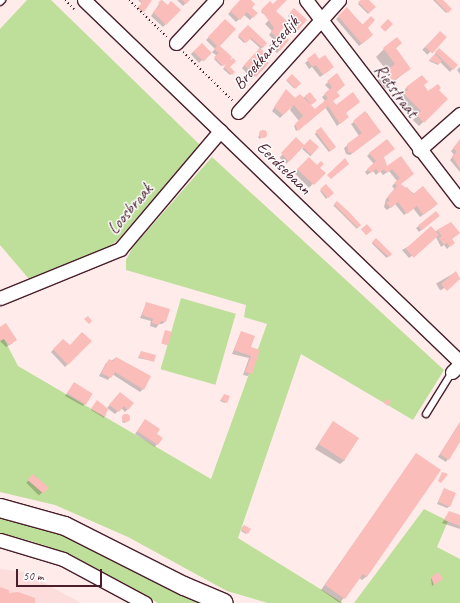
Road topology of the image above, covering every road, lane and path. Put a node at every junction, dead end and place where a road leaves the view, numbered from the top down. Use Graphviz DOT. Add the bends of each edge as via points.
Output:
graph roads {
  1 [pos="84,0"];
  2 [pos="129,0"];
  3 [pos="216,0"];
  4 [pos="306,0"];
  5 [pos="339,0"];
  6 [pos="319,20"];
  7 [pos="175,43"];
  8 [pos="238,108"];
  9 [pos="460,114"];
  10 [pos="220,131"];
  11 [pos="419,150"];
  12 [pos="460,202"];
  13 [pos="0,298"];
  14 [pos="457,366"];
  15 [pos="426,414"];
  16 [pos="0,508"];
  17 [pos="0,540"];
  18 [pos="145,603"];
  19 [pos="224,603"];
  1 -- 10 [label="street, Eerdsebaan"];
  2 -- 7 [label="path"];
  3 -- 7 [label="street"];
  4 -- 6 [label="street, Rietstraat"];
  5 -- 6 [label="street, Broekkantsedijk"];
  6 -- 8 [label="street, Broekkantsedijk"];
  6 -- 11 [label="street, Rietstraat"];
  7 -- 8 [label="path"];
  9 -- 11 [label="street"];
  10 -- 13 [label="street, Loosbraak" via="120,249"];
  10 -- 14 [label="street, Eerdsebaan"];
  11 -- 12 [label="street, Rietstraat"];
  14 -- 15 [label="lane"];
  16 -- 19 [label="main road" via="66,526"];
  17 -- 18 [label="street" via="63,559"];
}
